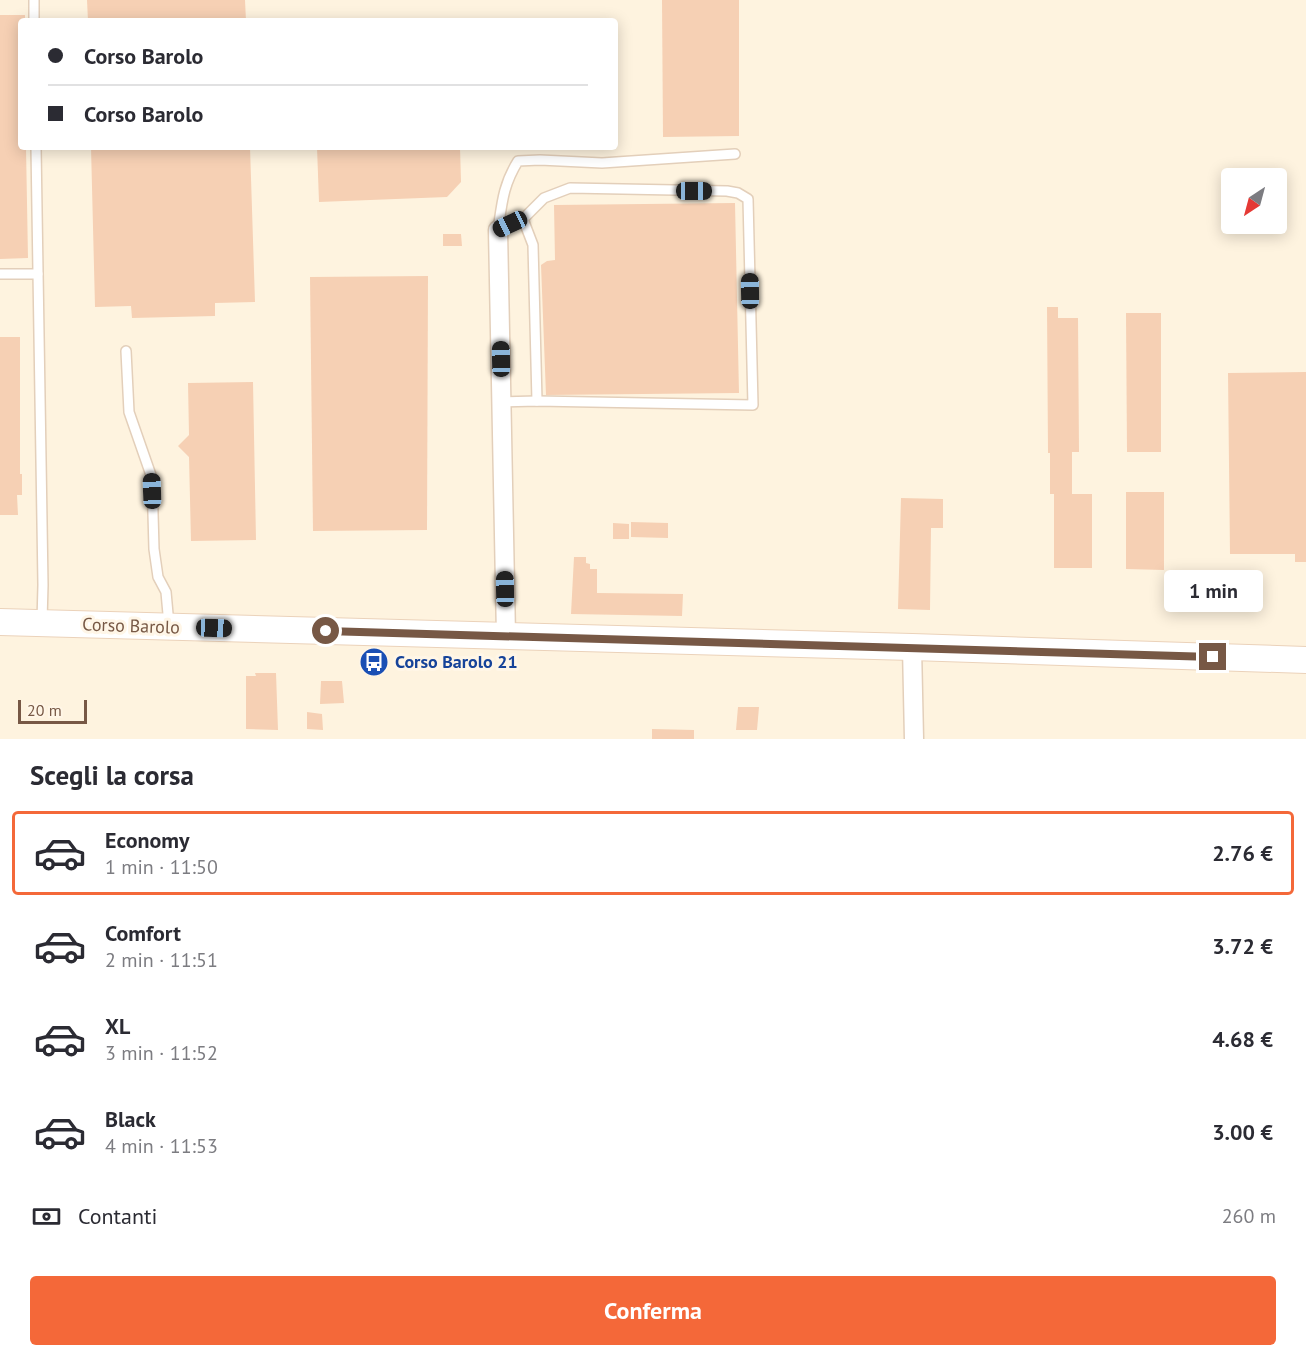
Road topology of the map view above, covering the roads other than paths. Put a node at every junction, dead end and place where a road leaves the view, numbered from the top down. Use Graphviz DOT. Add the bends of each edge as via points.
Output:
graph roads {
  1 [pos="34,0"];
  2 [pos="34,18"];
  3 [pos="36,150"];
  4 [pos="735,154"];
  5 [pos="523,219"];
  6 [pos="498,230"];
  7 [pos="0,274"];
  8 [pos="38,274"];
  9 [pos="126,351"];
  10 [pos="537,401"];
  11 [pos="501,402"];
  12 [pos="0,622"];
  13 [pos="42,623"];
  14 [pos="169,627"];
  15 [pos="506,636"];
  16 [pos="912,647"];
  17 [pos="1306,660"];
  18 [pos="914,739"];
  1 -- 2 [label="lane"];
  3 -- 8 [label="lane"];
  4 -- 6 [label="lane" via="602,163 518,162 504,192"];
  5 -- 6 [label="lane"];
  5 -- 10 [label="lane" via="533,245"];
  5 -- 10 [label="lane" via="544,198 570,188 727,191 748,199 753,405"];
  6 -- 11 [label="street"];
  7 -- 8 [label="lane"];
  8 -- 13 [label="lane"];
  9 -- 14 [label="lane" via="129,412 152,478 154,549 158,577 166,592"];
  10 -- 11 [label="lane"];
  11 -- 15 [label="street"];
  12 -- 13 [label="main road, Corso Barolo"];
  13 -- 14 [label="main road, Corso Barolo"];
  14 -- 15 [label="main road, Corso Barolo"];
  15 -- 16 [label="main road, Corso Barolo"];
  16 -- 17 [label="main road, Corso Barolo"];
  16 -- 18 [label="street"];
}
